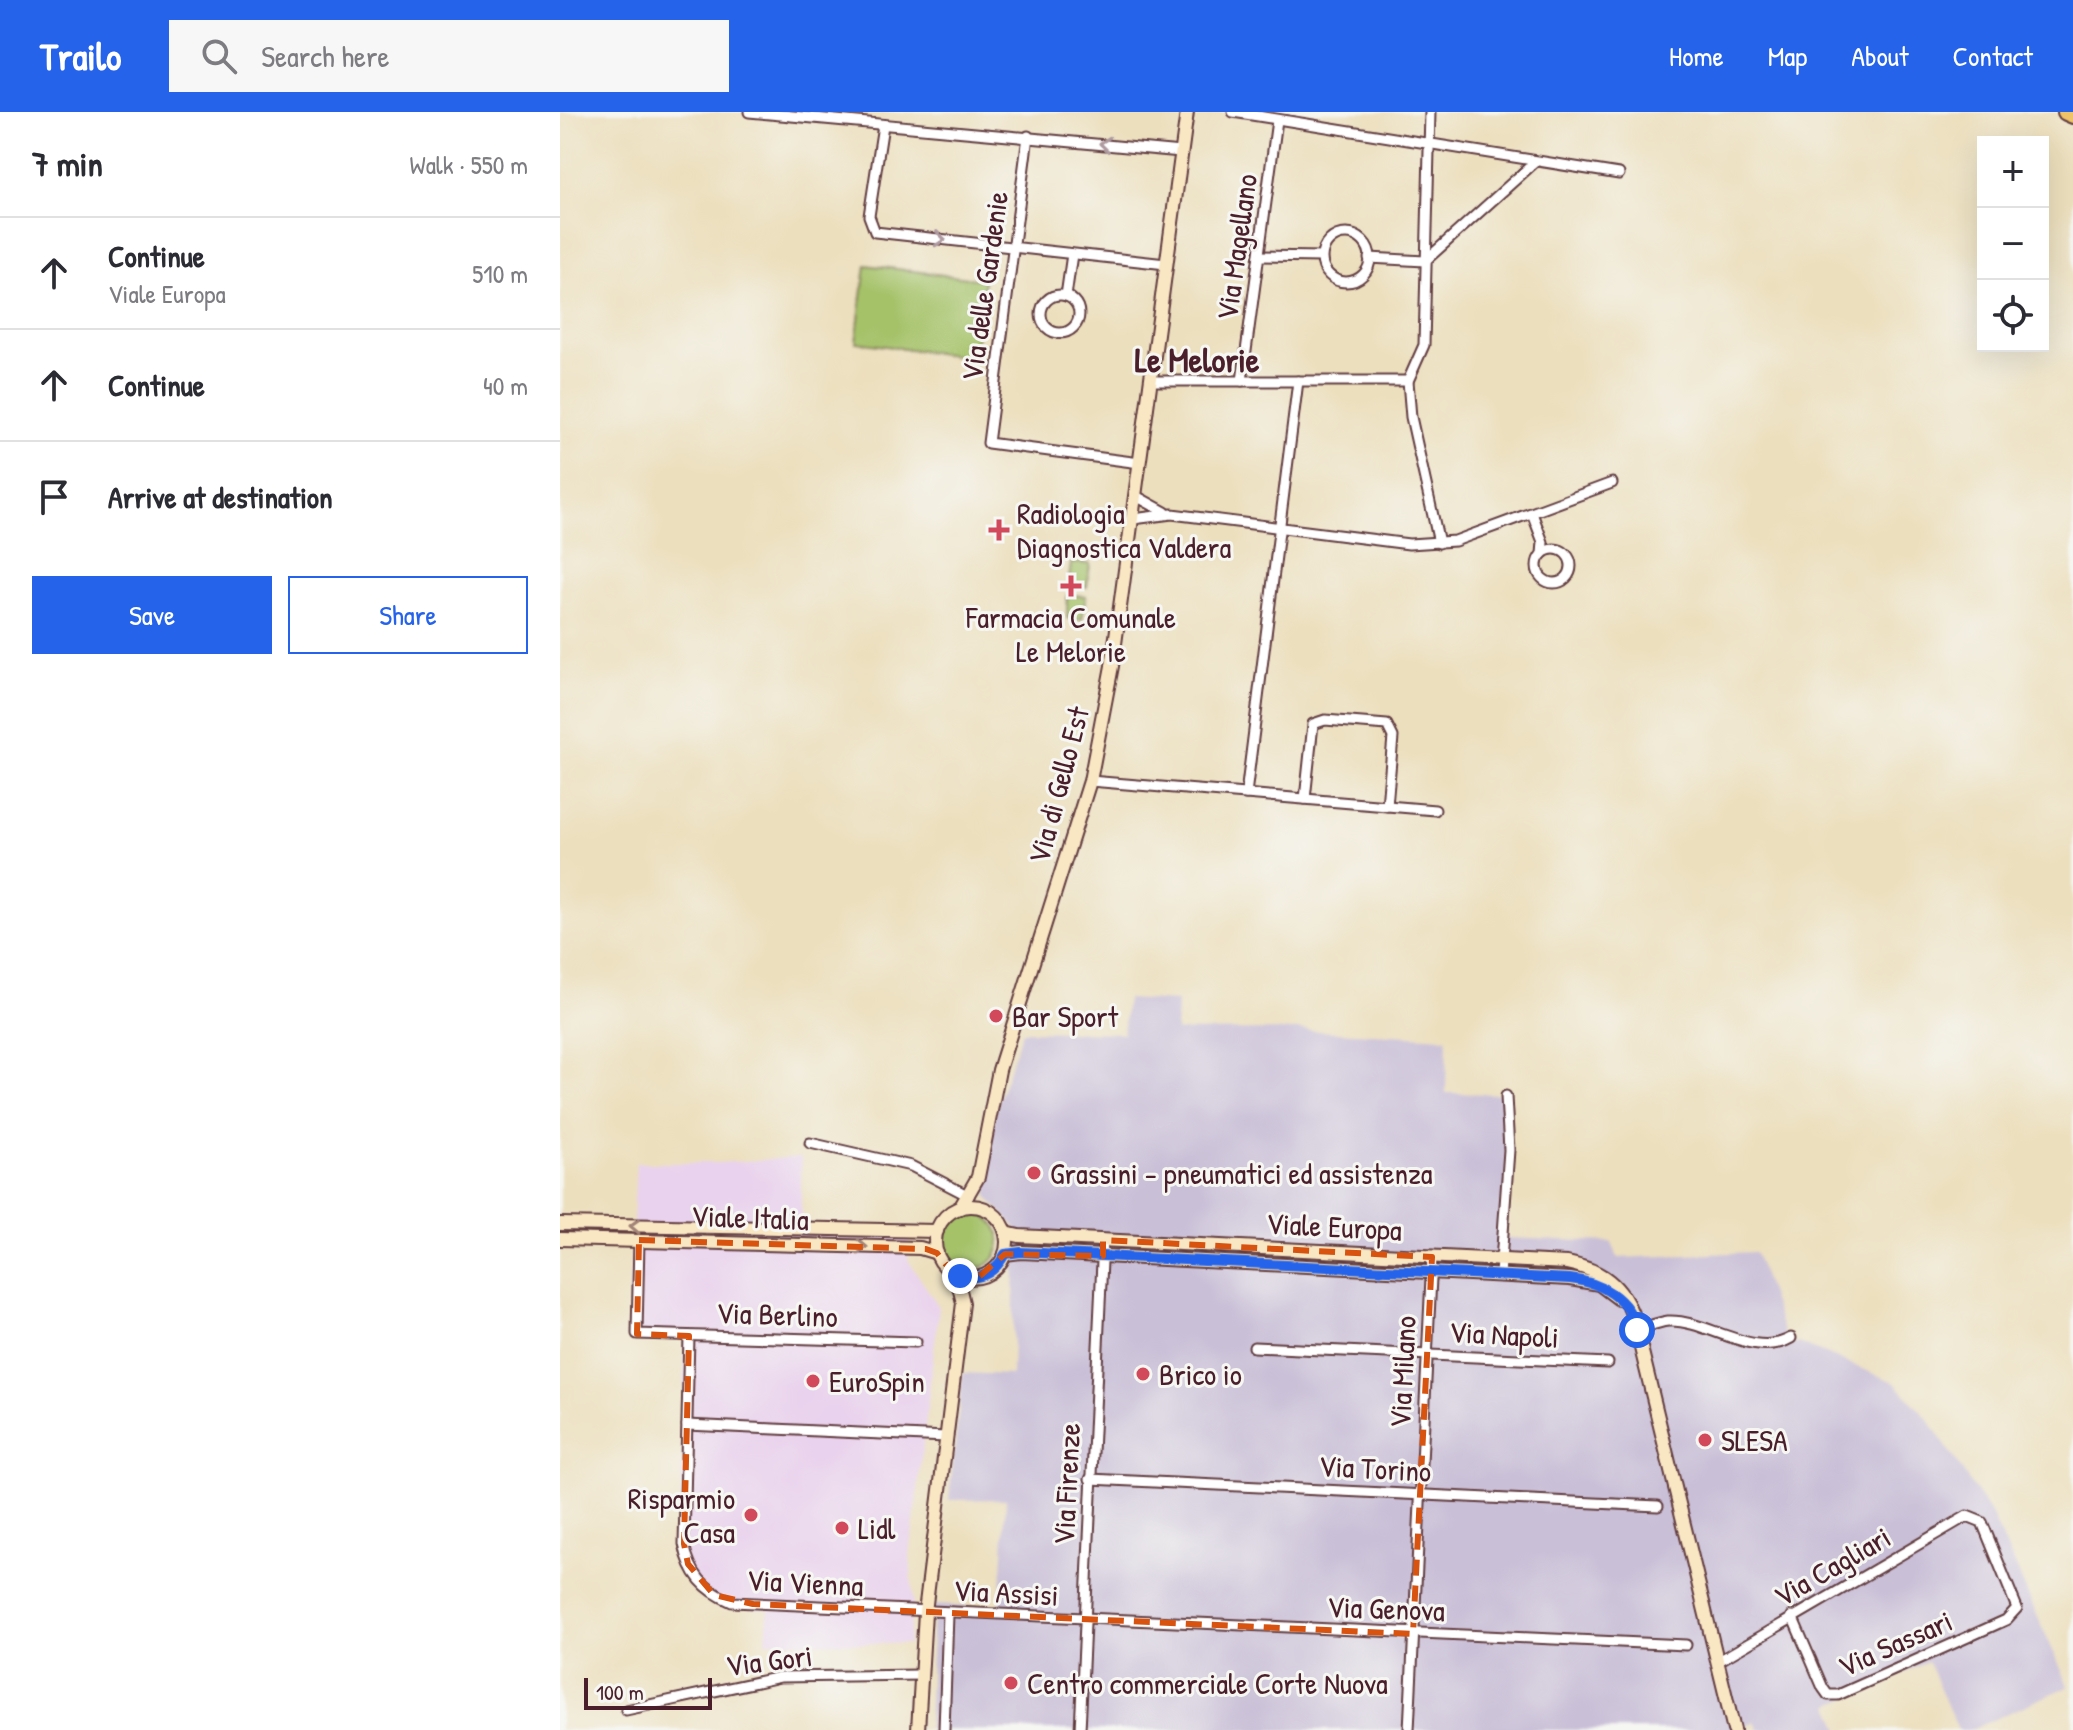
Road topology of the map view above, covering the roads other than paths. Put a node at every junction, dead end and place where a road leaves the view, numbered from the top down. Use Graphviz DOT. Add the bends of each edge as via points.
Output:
graph roads {
  1 [pos="749,112"];
  2 [pos="1187,112"];
  3 [pos="1233,112"];
  4 [pos="1430,112"];
  5 [pos="2066,112"];
  6 [pos="2073,115"];
  7 [pos="1277,120"];
  8 [pos="883,125"];
  9 [pos="1028,136"];
  10 [pos="1428,145"];
  11 [pos="1181,152"];
  12 [pos="1535,162"];
  13 [pos="1619,174"];
  14 [pos="1013,247"];
  15 [pos="1072,254"];
  16 [pos="1259,256"];
  17 [pos="1321,257"];
  18 [pos="1369,258"];
  19 [pos="1425,261"];
  20 [pos="1166,264"];
  21 [pos="1066,296"];
  22 [pos="1150,381"];
  23 [pos="1242,381"];
  24 [pos="1298,381"];
  25 [pos="1408,381"];
  26 [pos="1140,463"];
  27 [pos="1612,483"];
  28 [pos="1136,496"];
  29 [pos="1532,513"];
  30 [pos="1172,514"];
  31 [pos="1133,519"];
  32 [pos="1280,527"];
  33 [pos="1543,542"];
  34 [pos="1439,543"];
  35 [pos="1553,549"];
  36 [pos="1542,554"];
  37 [pos="1090,781"];
  38 [pos="1246,794"];
  39 [pos="1305,799"];
  40 [pos="1387,806"];
  41 [pos="1435,810"];
  42 [pos="1506,1096"];
  43 [pos="810,1143"];
  44 [pos="978,1177"];
  45 [pos="969,1196"];
  46 [pos="986,1204"];
  47 [pos="960,1208"];
  48 [pos="560,1224"];
  49 [pos="937,1231"];
  50 [pos="1006,1233"];
  51 [pos="560,1239"];
  52 [pos="639,1240"];
  53 [pos="1103,1240"];
  54 [pos="937,1253"];
  55 [pos="1005,1254"];
  56 [pos="1103,1256"];
  57 [pos="1432,1257"];
  58 [pos="1500,1260"];
  59 [pos="951,1272"];
  60 [pos="1431,1272"];
  61 [pos="1500,1275"];
  62 [pos="984,1276"];
  63 [pos="963,1303"];
  64 [pos="1636,1324"];
  65 [pos="689,1336"];
  66 [pos="1791,1338"];
  67 [pos="916,1342"];
  68 [pos="1254,1347"];
  69 [pos="1427,1354"];
  70 [pos="1608,1363"];
  71 [pos="687,1425"];
  72 [pos="946,1437"];
  73 [pos="1090,1479"];
  74 [pos="1419,1495"];
  75 [pos="1658,1506"];
  76 [pos="925,1612"];
  77 [pos="2015,1613"];
  78 [pos="948,1614"];
  79 [pos="1792,1616"];
  80 [pos="1084,1619"];
  81 [pos="1413,1634"];
  82 [pos="1686,1645"];
  83 [pos="1717,1662"];
  84 [pos="920,1675"];
  85 [pos="626,1710"];
  86 [pos="918,1730"];
  87 [pos="944,1730"];
  88 [pos="1080,1730"];
  89 [pos="1409,1730"];
  90 [pos="1734,1730"];
  1 -- 8 [label="street"];
  2 -- 11 [label="street, Via di Gello Est"];
  3 -- 7 [label="street"];
  4 -- 10 [label="street"];
  5 -- 6 [label="highway"];
  7 -- 10 [label="street"];
  7 -- 16 [label="street, Via Magellano"];
  8 -- 9 [label="street"];
  8 -- 14 [label="street, one-way" via="871,225 875,232"];
  11 -- 9 [label="street, one-way"];
  9 -- 14 [label="street, Via delle Gardenie"];
  10 -- 12 [label="street"];
  10 -- 19 [label="street"];
  11 -- 20 [label="street, Via di Gello Est"];
  12 -- 13 [label="street"];
  12 -- 19 [label="street"];
  14 -- 15 [label="street"];
  14 -- 26 [label="street, Via delle Gardenie" via="988,443"];
  15 -- 20 [label="street"];
  15 -- 21 [label="street"];
  16 -- 17 [label="street"];
  16 -- 23 [label="street, Via Magellano"];
  17 -- 18 [label="street" via="1336,236 1362,239"];
  17 -- 18 [label="street" via="1328,277 1357,279 1365,274"];
  18 -- 19 [label="street"];
  19 -- 25 [label="street" via="1424,345"];
  20 -- 22 [label="street, Via di Gello Est"];
  21 -- 21 [label="street" via="1079,318 1068,332 1056,333 1045,326 1042,308 1051,298"];
  22 -- 23 [label="street"];
  22 -- 26 [label="street, Via di Gello Est"];
  23 -- 24 [label="street"];
  24 -- 25 [label="street"];
  24 -- 32 [label="street"];
  25 -- 34 [label="street"];
  26 -- 28 [label="street, Via di Gello Est"];
  27 -- 29 [label="street"];
  28 -- 30 [label="street"];
  28 -- 31 [label="street, Via di Gello Est"];
  29 -- 33 [label="street"];
  29 -- 34 [label="street"];
  30 -- 31 [label="street"];
  30 -- 32 [label="street"];
  31 -- 37 [label="street, Via di Gello Est"];
  32 -- 34 [label="street"];
  32 -- 38 [label="street"];
  33 -- 35 [label="street"];
  33 -- 36 [label="street"];
  35 -- 36 [label="street"];
  35 -- 36 [label="street" via="1571,563 1561,582 1540,577 1537,563"];
  37 -- 38 [label="street"];
  37 -- 44 [label="street, Via di Gello Est" via="996,1081"];
  38 -- 39 [label="street"];
  39 -- 40 [label="street"];
  39 -- 40 [label="street" via="1313,724 1325,720 1387,725 1393,737"];
  40 -- 41 [label="street"];
  42 -- 58 [label="street" via="1509,1150"];
  43 -- 45 [label="street" via="911,1166"];
  44 -- 45 [label="street, Via di Gello Est"];
  44 -- 46 [label="street, Via di Gello Est"];
  45 -- 46 [label="street"];
  45 -- 47 [label="street, Via di Gello Est"];
  46 -- 47 [label="street"];
  46 -- 50 [label="street"];
  47 -- 49 [label="street" via="947,1215"];
  49 -- 48 [label="street, Viale Italia, one-way"];
  49 -- 54 [label="street"];
  50 -- 53 [label="street, Viale Europa"];
  50 -- 55 [label="street"];
  51 -- 52 [label="street, Viale Italia"];
  52 -- 54 [label="street, Viale Italia, one-way" via="920,1248"];
  52 -- 65 [label="street, Via Berlino" via="637,1334"];
  53 -- 56 [label="street, Via Firenze"];
  53 -- 57 [label="street, Viale Europa"];
  54 -- 59 [label="street"];
  55 -- 56 [label="street, Viale Europa"];
  55 -- 62 [label="street"];
  56 -- 60 [label="street, Viale Europa"];
  56 -- 73 [label="street, Via Firenze"];
  57 -- 58 [label="street, Viale Europa"];
  57 -- 60 [label="street, Via Milano"];
  58 -- 61 [label="street"];
  58 -- 64 [label="street, Viale Europa" via="1567,1263 1599,1272 1620,1289"];
  59 -- 62 [label="street"];
  59 -- 63 [label="street"];
  60 -- 61 [label="street, Viale Europa"];
  60 -- 69 [label="street, Via Milano"];
  61 -- 64 [label="street, Viale Europa" via="1594,1282 1610,1291"];
  62 -- 63 [label="street" via="972,1284"];
  63 -- 72 [label="street"];
  64 -- 66 [label="street" via="1670,1321 1758,1343"];
  64 -- 83 [label="street, Viale Europa"];
  65 -- 67 [label="street, Via Berlino"];
  65 -- 71 [label="street, Via Vienna"];
  68 -- 69 [label="street, Via Napoli"];
  69 -- 70 [label="street, Via Napoli"];
  69 -- 74 [label="street, Via Milano"];
  71 -- 72 [label="street"];
  71 -- 76 [label="street, Via Vienna" via="684,1544 693,1572 714,1595 753,1604"];
  72 -- 76 [label="street"];
  73 -- 74 [label="street, Via Torino"];
  73 -- 80 [label="street, Via Firenze"];
  74 -- 75 [label="street, Via Torino"];
  74 -- 81 [label="street, Via Milano"];
  76 -- 78 [label="street, Via Assisi"];
  76 -- 84 [label="street"];
  77 -- 79 [label="street, Via Sassari" via="1838,1695 1828,1695"];
  77 -- 79 [label="street, Via Cagliari" via="2011,1586 1982,1522 1972,1516"];
  78 -- 80 [label="street, Via Assisi"];
  78 -- 87 [label="street"];
  79 -- 83 [label="street, Via Cagliari"];
  80 -- 81 [label="street, Via Genova"];
  80 -- 88 [label="street, Via Firenze"];
  81 -- 82 [label="street, Via Genova"];
  81 -- 89 [label="street, Via Milano"];
  83 -- 90 [label="street, Viale Europa"];
  84 -- 85 [label="street, Via Gori" via="780,1677"];
  84 -- 86 [label="street"];
}
